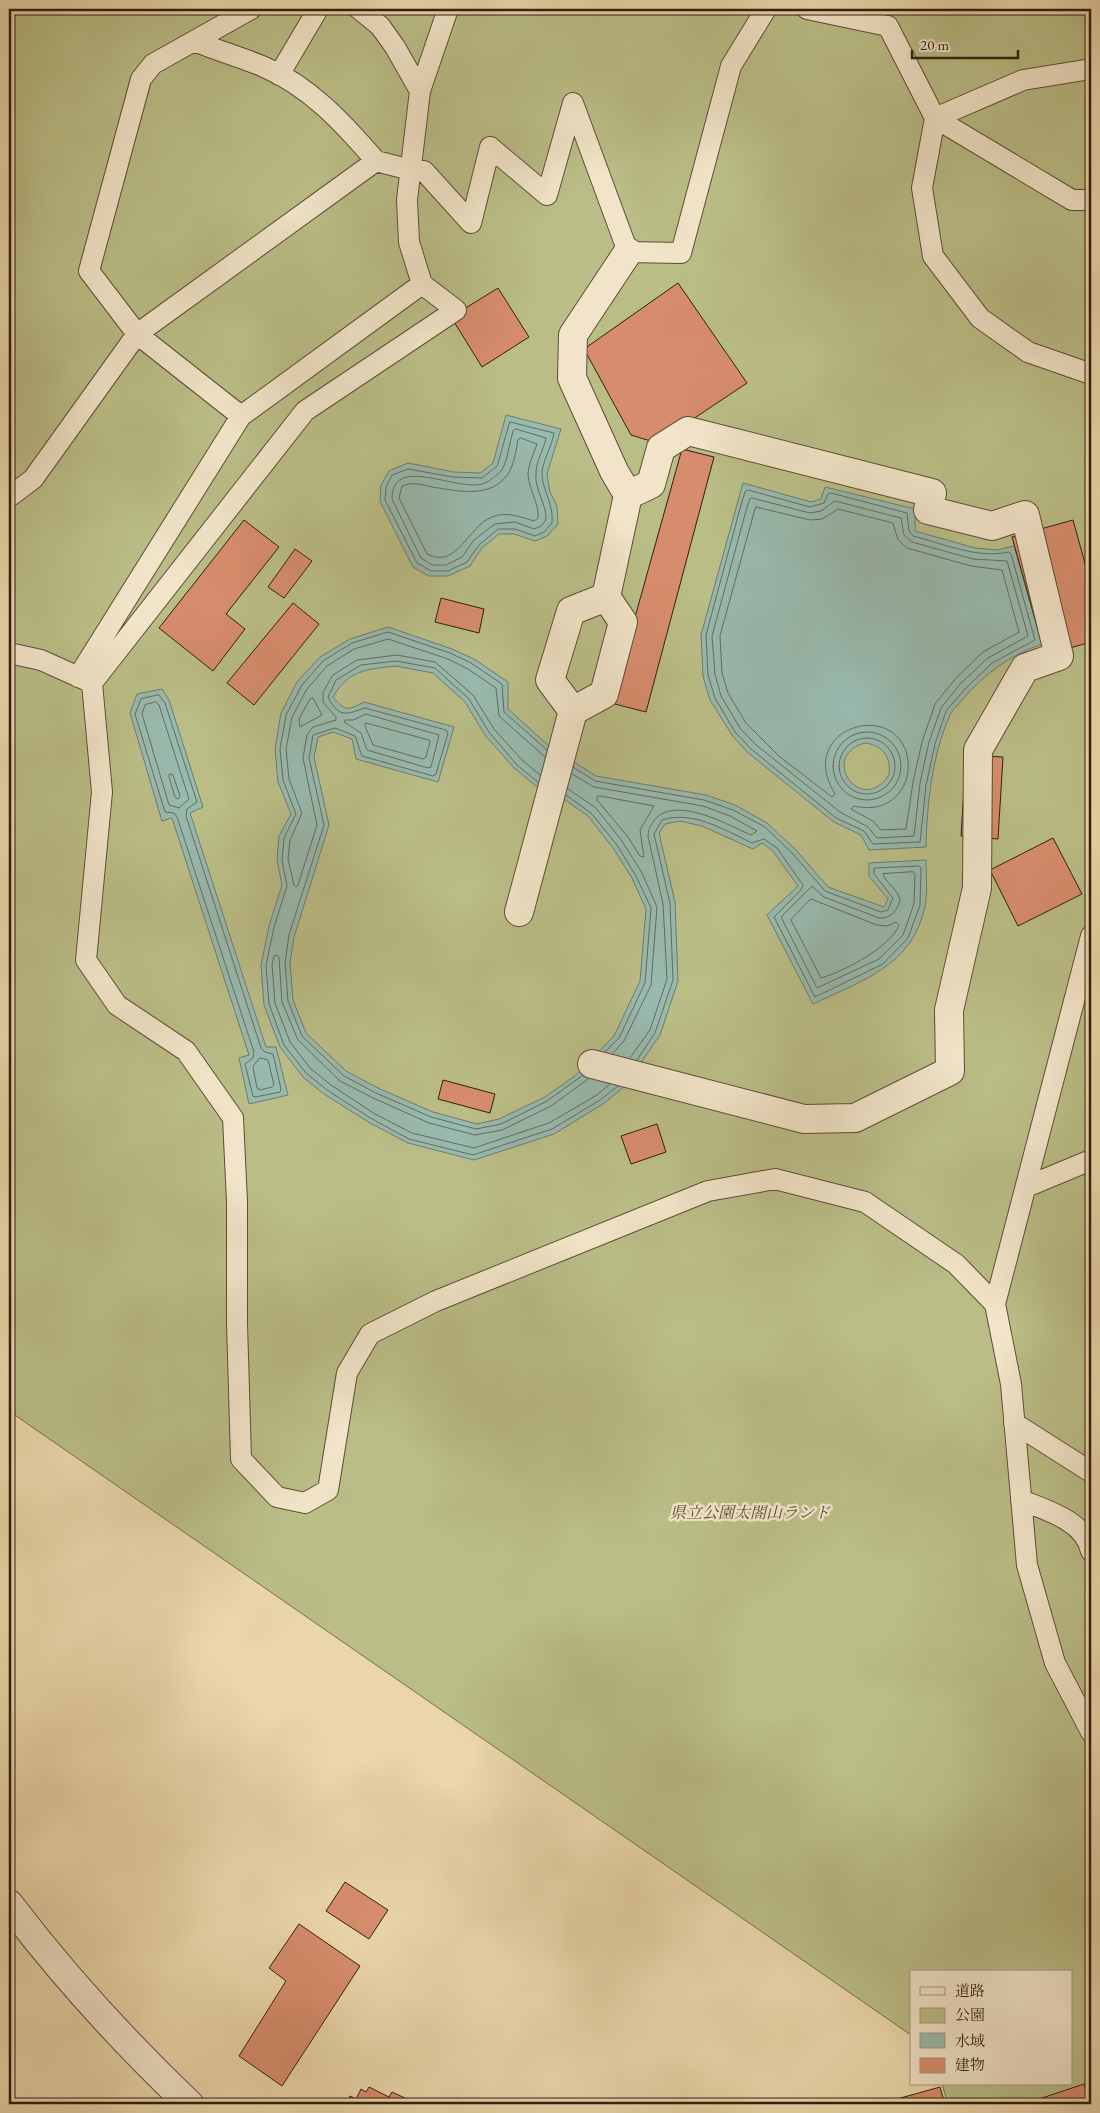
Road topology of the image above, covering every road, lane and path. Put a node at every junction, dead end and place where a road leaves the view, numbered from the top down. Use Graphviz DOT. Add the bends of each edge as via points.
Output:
graph roads {
  1 [pos="251,9"];
  2 [pos="318,9"];
  3 [pos="359,9"];
  4 [pos="448,9"];
  5 [pos="766,9"];
  6 [pos="806,9"];
  7 [pos="194,41"];
  8 [pos="1091,68"];
  9 [pos="279,75"];
  10 [pos="420,91"];
  11 [pos="935,118"];
  12 [pos="376,161"];
  13 [pos="411,170"];
  14 [pos="1091,200"];
  15 [pos="628,252"];
  16 [pos="422,284"];
  17 [pos="137,334"];
  18 [pos="1091,374"];
  19 [pos="241,416"];
  20 [pos="628,495"];
  21 [pos="9,497"];
  22 [pos="606,597"];
  23 [pos="9,652"];
  24 [pos="85,680"];
  25 [pos="573,711"];
  26 [pos="519,912"];
  27 [pos="1091,936"];
  28 [pos="592,1064"];
  29 [pos="1091,1160"];
  30 [pos="1026,1187"];
  31 [pos="995,1304"];
  32 [pos="1014,1423"];
  33 [pos="1091,1472"];
  34 [pos="1021,1500"];
  35 [pos="1091,1551"];
  36 [pos="1091,1732"];
  37 [pos="9,1904"];
  38 [pos="189,2104"];
  1 -- 7 [label="lane"];
  2 -- 9 [label="lane"];
  3 -- 10 [label="lane" via="380,26 395,46"];
  4 -- 10 [label="lane"];
  5 -- 15 [label="lane" via="731,66 681,253"];
  6 -- 11 [label="lane" via="888,26"];
  7 -- 9 [label="lane"];
  7 -- 17 [label="lane" via="152,64 141,79 89,271"];
  8 -- 11 [label="lane" via="1023,80"];
  9 -- 12 [label="lane" via="304,89 342,121"];
  10 -- 13 [label="lane"];
  11 -- 14 [label="lane" via="1072,200"];
  11 -- 18 [label="lane" via="922,188 933,256 980,318 1028,352"];
  12 -- 13 [label="lane"];
  12 -- 17 [label="lane"];
  13 -- 15 [label="lane" via="424,171 471,223 490,147 547,195 573,103"];
  13 -- 16 [label="lane" via="407,200 409,242"];
  15 -- 20 [label="street" via="573,335 572,378"];
  16 -- 19 [label="lane"];
  16 -- 24 [label="lane" via="456,310 305,411"];
  17 -- 19 [label="lane"];
  17 -- 21 [label="lane" via="33,479"];
  19 -- 24 [label="lane"];
  20 -- 22 [label="street"];
  20 -- 28 [label="street" via="650,484 661,448 688,431 932,493 928,510 955,517 992,526 1025,515 1059,656 1025,668 978,750 977,888 949,1010 950,1071 855,1118 804,1119"];
  22 -- 25 [label="street" via="623,622 604,694"];
  22 -- 25 [label="street" via="571,610 550,680"];
  23 -- 24 [label="lane" via="41,660"];
  24 -- 31 [label="lane" via="102,792 86,960 117,1005 186,1051 233,1118 241,1459 277,1497 305,1503 328,1490 348,1373 370,1334 436,1301 708,1191 775,1179 865,1202 956,1264"];
  25 -- 26 [label="street"];
  27 -- 30 [label="lane"];
  29 -- 30 [label="lane"];
  30 -- 31 [label="lane"];
  31 -- 32 [label="lane" via="1011,1384"];
  32 -- 33 [label="lane"];
  32 -- 34 [label="lane"];
  34 -- 35 [label="lane" via="1062,1516 1079,1531"];
  34 -- 36 [label="lane" via="1027,1565 1055,1662"];
  37 -- 38 [label="street" via="140,2057"];
}
